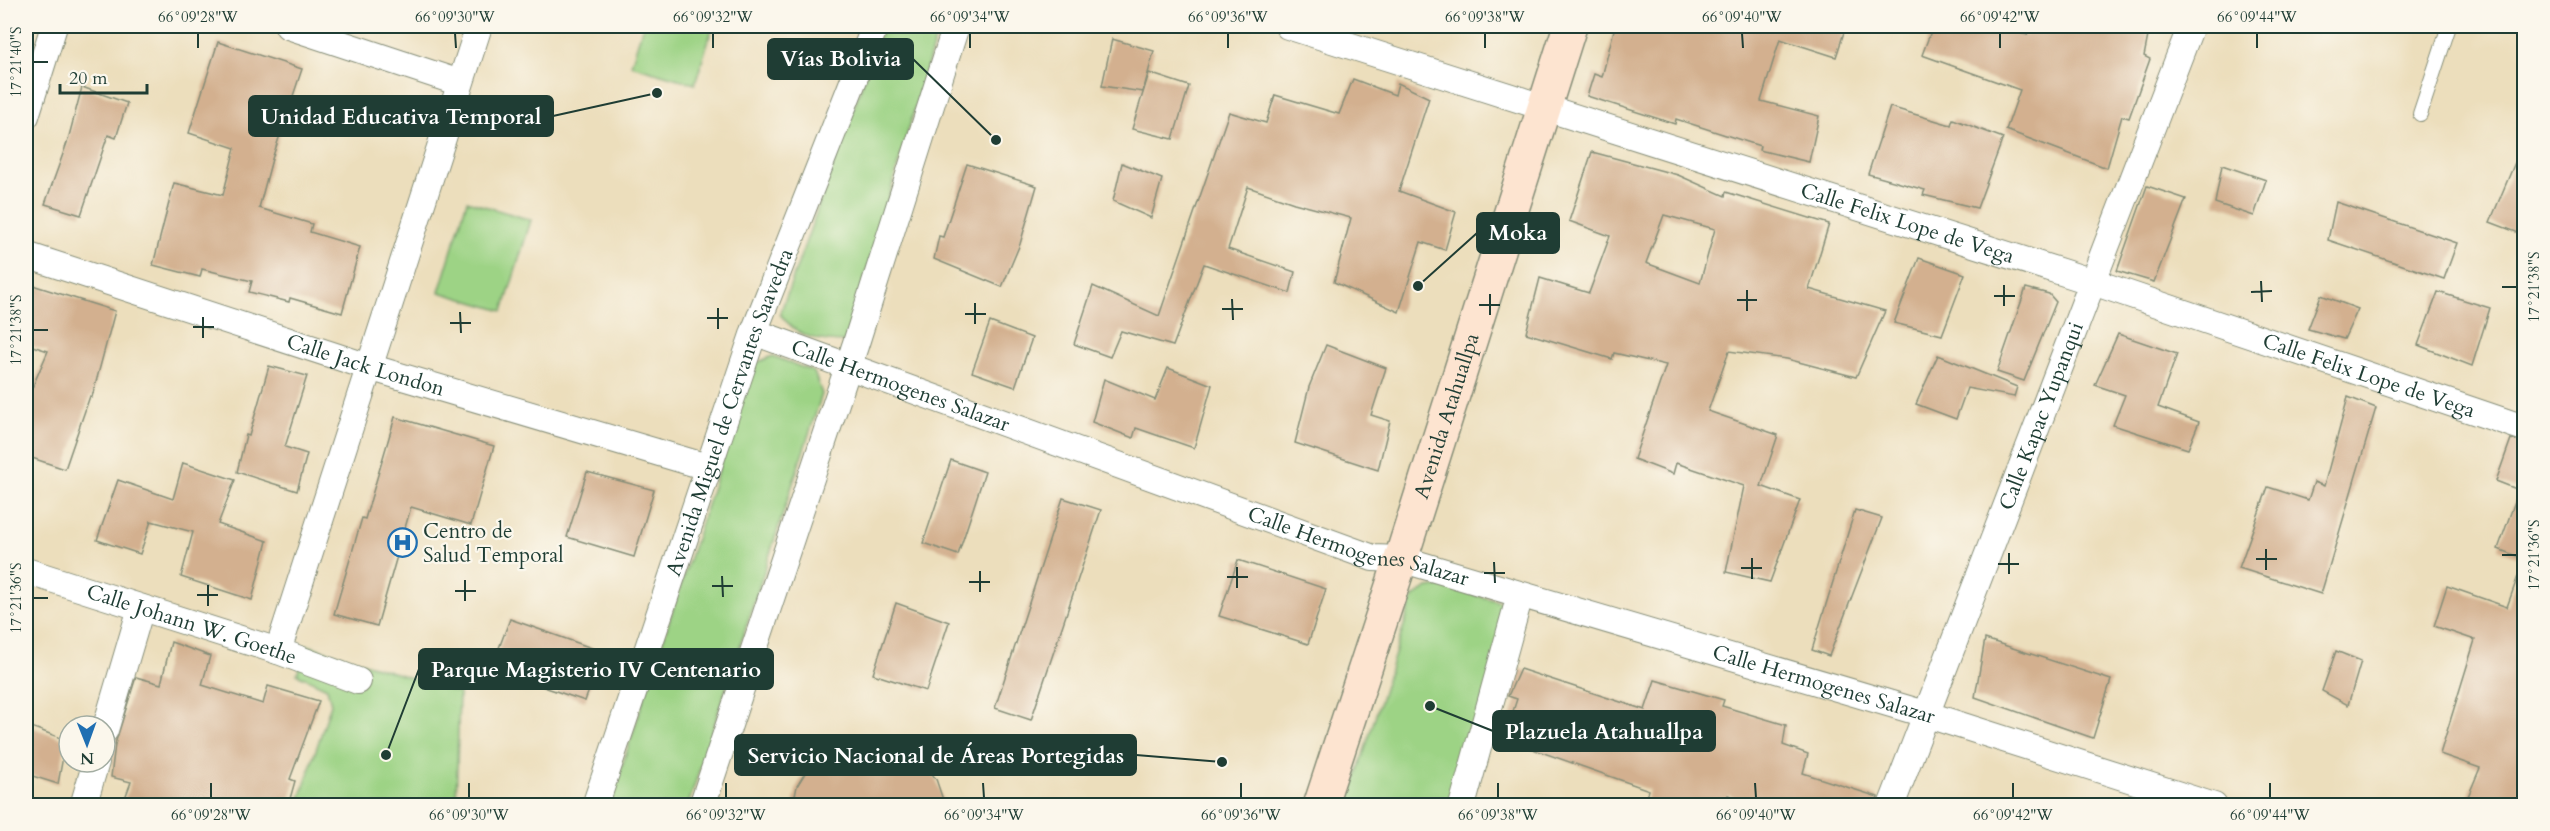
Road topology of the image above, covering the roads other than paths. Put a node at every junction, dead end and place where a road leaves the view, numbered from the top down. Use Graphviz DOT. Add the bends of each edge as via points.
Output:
graph roads {
  1 [pos="54,26"];
  2 [pos="288,26"];
  3 [pos="479,26"];
  4 [pos="875,26"];
  5 [pos="956,26"];
  6 [pos="1288,26"];
  7 [pos="1570,26"];
  8 [pos="2192,26"];
  9 [pos="2450,26"];
  10 [pos="460,83"];
  11 [pos="1543,107"];
  12 [pos="2420,114"];
  13 [pos="26,116"];
  14 [pos="26,255"];
  15 [pos="2093,282"];
  16 [pos="754,332"];
  17 [pos="848,365"];
  18 [pos="369,367"];
  19 [pos="2524,428"];
  20 [pos="707,467"];
  21 [pos="1401,559"];
  22 [pos="26,571"];
  23 [pos="1520,596"];
  24 [pos="141,608"];
  25 [pos="279,651"];
  26 [pos="358,681"];
  27 [pos="110,714"];
  28 [pos="1925,714"];
  29 [pos="92,774"];
  30 [pos="83,806"];
  31 [pos="595,806"];
  32 [pos="702,806"];
  33 [pos="1320,806"];
  34 [pos="1462,806"];
  35 [pos="1891,806"];
  36 [pos="2214,806"];
  1 -- 13 [label="street"];
  2 -- 10 [label="street"];
  3 -- 10 [label="street"];
  4 -- 16 [label="street, Avenida Miguel de Cervantes Saavedra"];
  5 -- 17 [label="street"];
  6 -- 11 [label="street, Calle Felix Lope de Vega"];
  7 -- 11 [label="main road, Avenida Atahuallpa"];
  8 -- 15 [label="street, Calle Kapac Yupanqui"];
  9 -- 12 [label="lane"];
  10 -- 18 [label="street"];
  11 -- 15 [label="street, Calle Felix Lope de Vega"];
  11 -- 21 [label="main road, Avenida Atahuallpa"];
  14 -- 18 [label="street, Calle Jack London"];
  15 -- 19 [label="street, Calle Felix Lope de Vega"];
  15 -- 28 [label="street, Calle Kapac Yupanqui"];
  16 -- 17 [label="street, Calle Hermogenes Salazar"];
  16 -- 20 [label="street, Avenida Miguel de Cervantes Saavedra"];
  17 -- 21 [label="street, Calle Hermogenes Salazar" via="1372,558"];
  17 -- 32 [label="street"];
  18 -- 20 [label="street, Calle Jack London"];
  18 -- 25 [label="street"];
  20 -- 31 [label="street, Avenida Miguel de Cervantes Saavedra"];
  21 -- 23 [label="street, Calle Hermogenes Salazar"];
  21 -- 33 [label="main road, Avenida Atahuallpa"];
  22 -- 24 [label="street, Calle Johann W. Goethe"];
  23 -- 28 [label="street, Calle Hermogenes Salazar"];
  23 -- 34 [label="street"];
  24 -- 25 [label="street, Calle Johann W. Goethe"];
  24 -- 27 [label="street"];
  25 -- 26 [label="street, Calle Johann W. Goethe"];
  28 -- 35 [label="street, Calle Kapac Yupanqui"];
  28 -- 36 [label="street, Calle Hermogenes Salazar"];
  29 -- 30 [label="street"];
}
